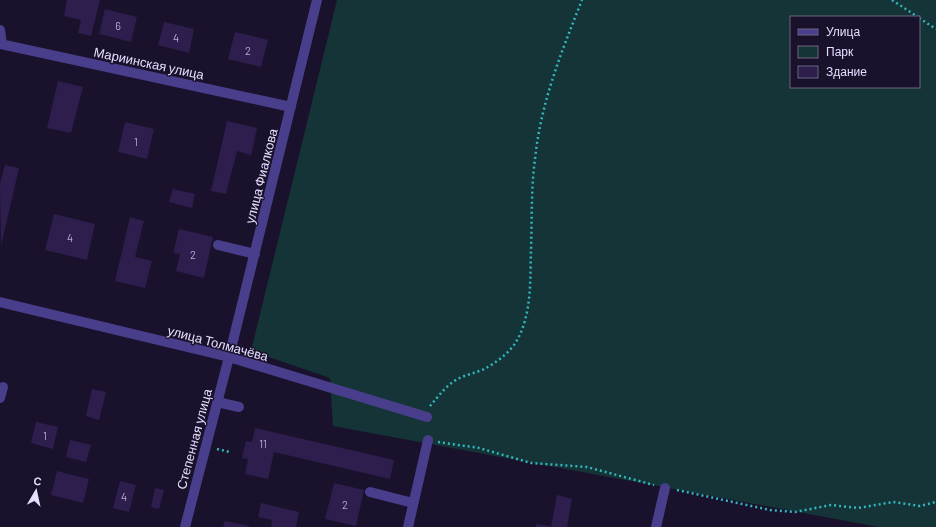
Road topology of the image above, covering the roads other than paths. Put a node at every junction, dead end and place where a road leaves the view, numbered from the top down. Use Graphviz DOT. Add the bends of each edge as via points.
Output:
graph roads {
  1 [pos="317,0"];
  2 [pos="0,30"];
  3 [pos="1,44"];
  4 [pos="291,107"];
  5 [pos="218,245"];
  6 [pos="255,254"];
  7 [pos="0,302"];
  8 [pos="229,358"];
  9 [pos="3,387"];
  10 [pos="0,398"];
  11 [pos="217,402"];
  12 [pos="239,407"];
  13 [pos="427,417"];
  14 [pos="428,440"];
  15 [pos="665,488"];
  16 [pos="370,492"];
  17 [pos="413,503"];
  18 [pos="185,527"];
  19 [pos="408,527"];
  20 [pos="656,527"];
  1 -- 4 [label="street, улица Фиалкова"];
  2 -- 3 [label="street, Мариинская улица"];
  3 -- 4 [label="street, Мариинская улица"];
  4 -- 6 [label="street, улица Фиалкова"];
  5 -- 6 [label="street"];
  6 -- 8 [label="street, улица Фиалкова"];
  7 -- 8 [label="street, улица Толмачёва"];
  8 -- 11 [label="street, Степенная улица"];
  8 -- 13 [label="street, улица Толмачёва"];
  9 -- 10 [label="street"];
  11 -- 12 [label="street"];
  11 -- 18 [label="street, Степенная улица"];
  14 -- 17 [label="street"];
  15 -- 20 [label="street"];
  16 -- 17 [label="street"];
  17 -- 19 [label="street"];
}
